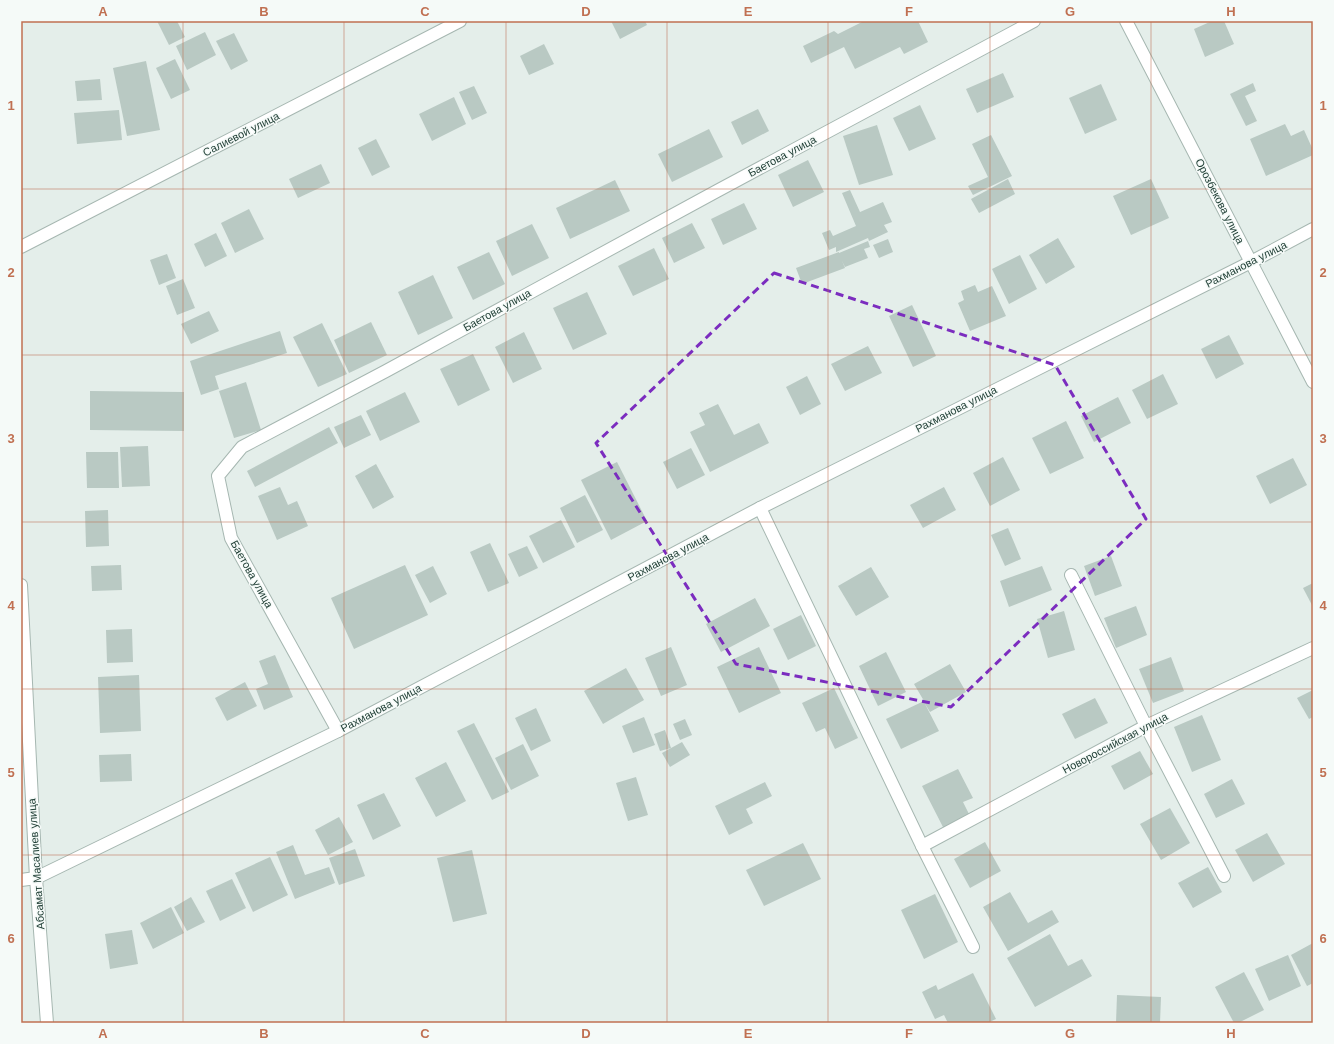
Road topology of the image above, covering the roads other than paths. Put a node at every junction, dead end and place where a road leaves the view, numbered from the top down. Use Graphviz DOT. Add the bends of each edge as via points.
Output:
graph roads {
  1 [pos="460,21"];
  2 [pos="1034,21"];
  3 [pos="1126,21"];
  4 [pos="1313,229"];
  5 [pos="21,246"];
  6 [pos="1251,262"];
  7 [pos="1313,382"];
  8 [pos="760,508"];
  9 [pos="1071,575"];
  10 [pos="21,584"];
  11 [pos="1313,648"];
  12 [pos="1146,726"];
  13 [pos="338,731"];
  14 [pos="922,846"];
  15 [pos="1224,876"];
  16 [pos="36,878"];
  17 [pos="21,880"];
  18 [pos="973,947"];
  19 [pos="47,1023"];
  1 -- 5 [label="street, Салиевой улица"];
  2 -- 13 [label="street, Баетова улица" via="242,447 218,476 231,538"];
  3 -- 6 [label="street, Орозбекова улица"];
  4 -- 6 [label="street, Рахманова улица"];
  6 -- 7 [label="street, Орозбекова улица"];
  6 -- 8 [label="street, Рахманова улица"];
  8 -- 13 [label="street, Рахманова улица"];
  8 -- 14 [label="street"];
  9 -- 12 [label="street"];
  10 -- 16 [label="street, Абсамат Масалиев улица"];
  11 -- 12 [label="street, Новороссийская улица"];
  12 -- 14 [label="street, Новороссийская улица"];
  12 -- 15 [label="street"];
  13 -- 16 [label="street, Рахманова улица"];
  14 -- 18 [label="street"];
  16 -- 17 [label="street, Рахманова улица"];
  16 -- 19 [label="street, Абсамат Масалиев улица"];
}
